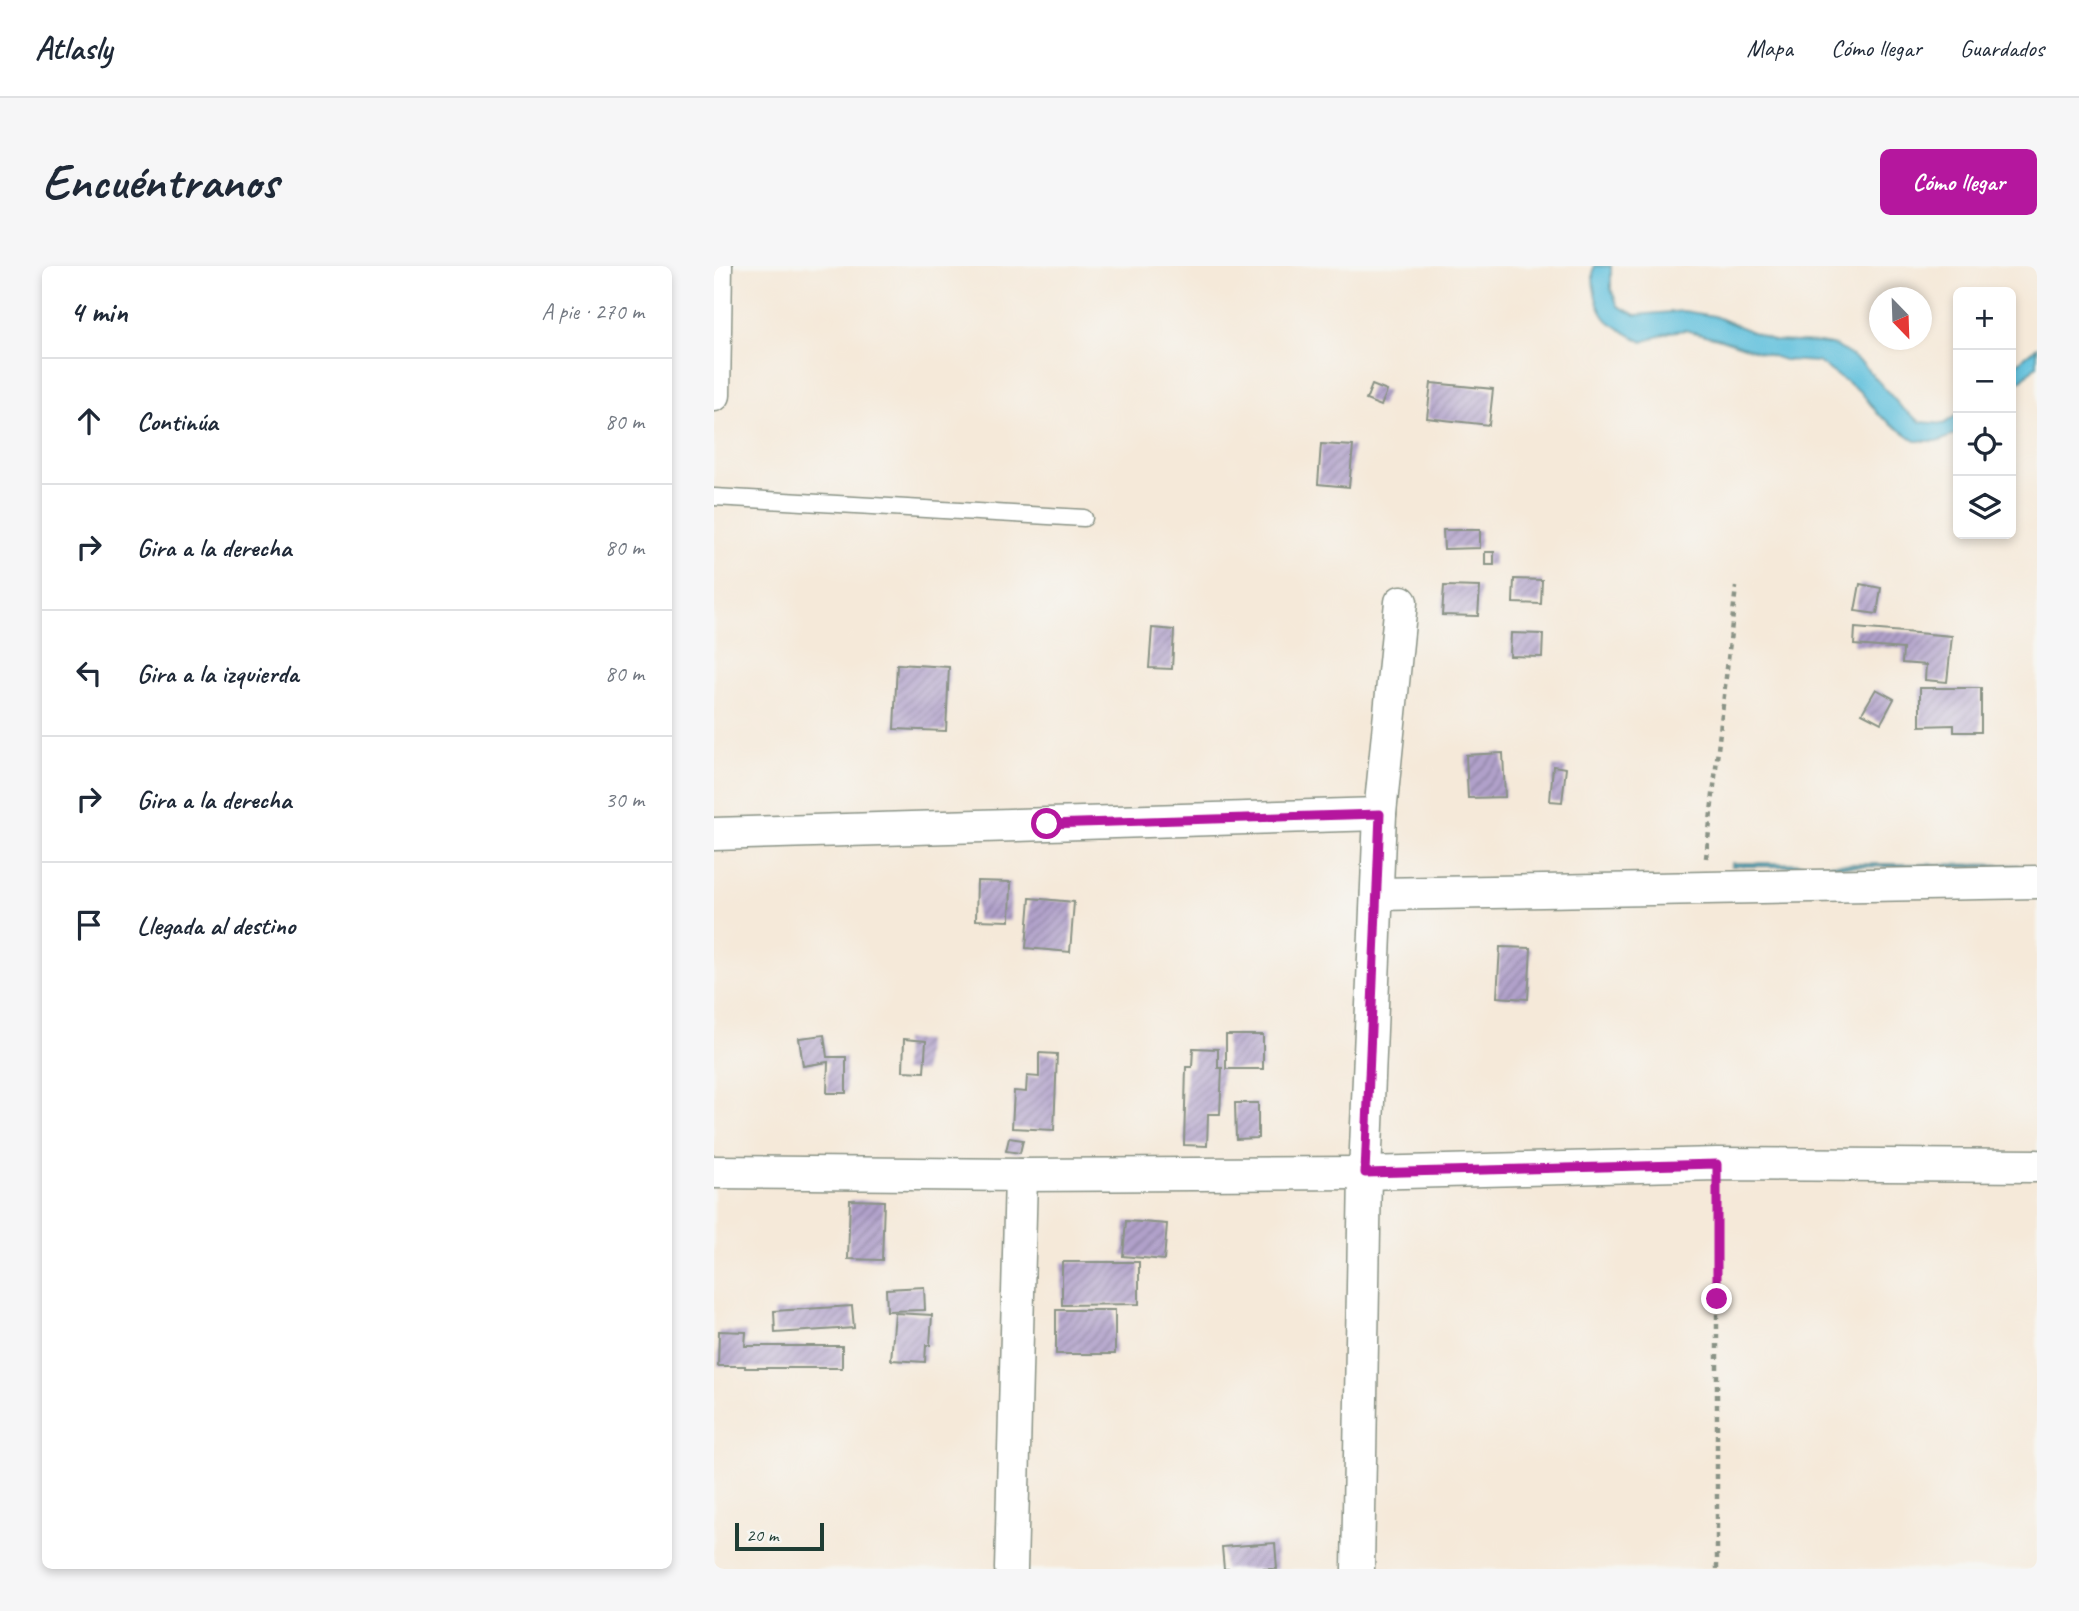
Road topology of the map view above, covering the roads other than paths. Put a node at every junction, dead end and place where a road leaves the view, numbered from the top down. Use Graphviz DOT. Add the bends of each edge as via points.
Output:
graph roads {
  1 [pos="716,266"];
  2 [pos="714,395"];
  3 [pos="714,497"];
  4 [pos="1084,519"];
  5 [pos="1401,603"];
  6 [pos="1380,814"];
  7 [pos="714,834"];
  8 [pos="2037,882"];
  9 [pos="1377,894"];
  10 [pos="2037,1166"];
  11 [pos="714,1172"];
  12 [pos="1365,1173"];
  13 [pos="1021,1175"];
  14 [pos="1011,1569"];
  15 [pos="1358,1569"];
  1 -- 2 [label="street"];
  3 -- 4 [label="lane"];
  5 -- 6 [label="street"];
  6 -- 7 [label="street"];
  6 -- 9 [label="street"];
  8 -- 9 [label="street"];
  9 -- 12 [label="street"];
  10 -- 12 [label="street" via="1717,1164"];
  11 -- 13 [label="street"];
  12 -- 13 [label="street"];
  12 -- 15 [label="street"];
  13 -- 14 [label="street"];
}
